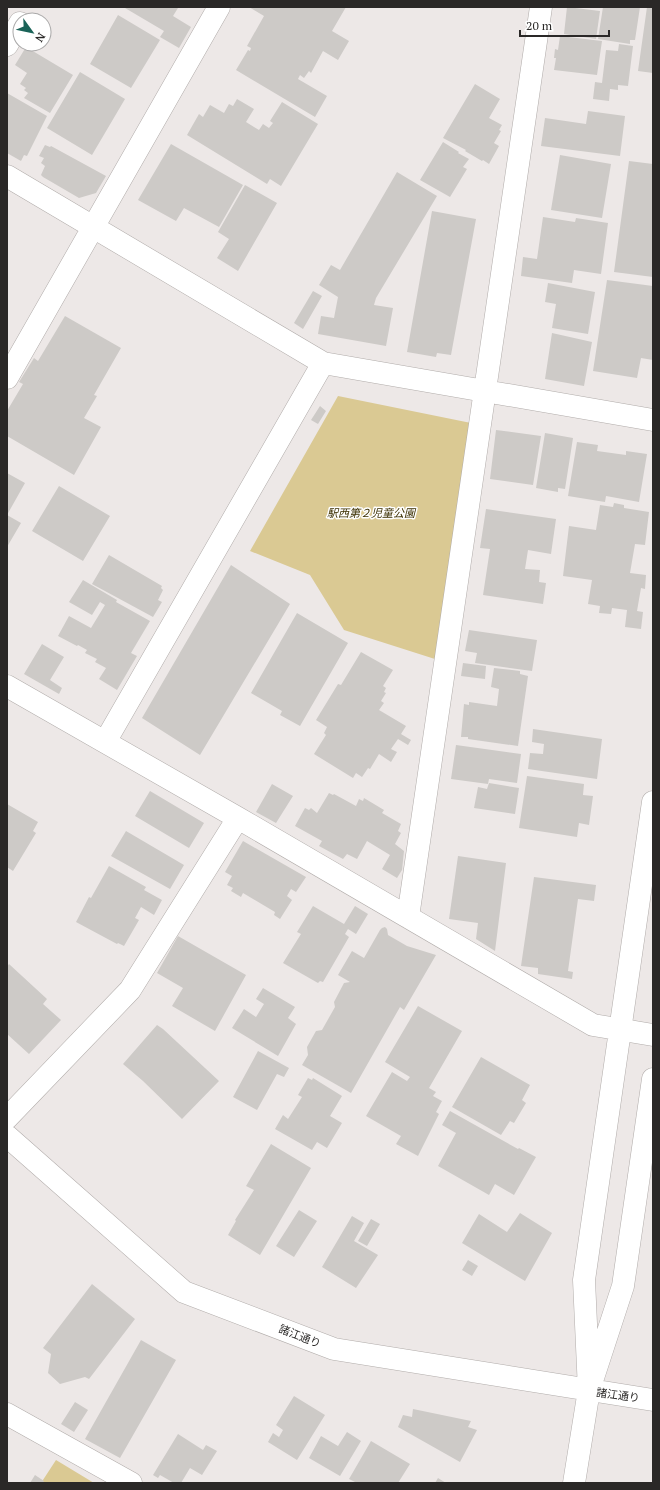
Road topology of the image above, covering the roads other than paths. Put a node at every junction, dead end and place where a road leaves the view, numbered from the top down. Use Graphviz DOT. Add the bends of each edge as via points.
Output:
graph roads {
  1 [pos="219,7"];
  2 [pos="541,7"];
  3 [pos="7,176"];
  4 [pos="93,227"];
  5 [pos="323,363"];
  6 [pos="7,378"];
  7 [pos="486,392"];
  8 [pos="653,420"];
  9 [pos="7,686"];
  10 [pos="105,742"];
  11 [pos="653,802"];
  12 [pos="238,818"];
  13 [pos="408,917"];
  14 [pos="620,1030"];
  15 [pos="653,1035"];
  16 [pos="653,1079"];
  17 [pos="651,1100"];
  18 [pos="7,1118"];
  19 [pos="7,1136"];
  20 [pos="589,1390"];
  21 [pos="653,1400"];
  22 [pos="7,1414"];
  23 [pos="131,1483"];
  24 [pos="574,1483"];
  1 -- 4 [label="street"];
  2 -- 7 [label="street"];
  3 -- 4 [label="street"];
  4 -- 5 [label="street"];
  4 -- 6 [label="street"];
  5 -- 7 [label="street"];
  5 -- 10 [label="street"];
  7 -- 8 [label="street"];
  7 -- 13 [label="street"];
  9 -- 10 [label="street"];
  10 -- 12 [label="street"];
  11 -- 14 [label="street"];
  12 -- 13 [label="street"];
  12 -- 18 [label="street" via="130,990"];
  13 -- 14 [label="street" via="593,1025"];
  14 -- 15 [label="street"];
  14 -- 20 [label="street" via="584,1280"];
  16 -- 17 [label="street"];
  17 -- 20 [label="street" via="623,1286"];
  19 -- 20 [label="street, 諸江通り" via="184,1292 334,1349"];
  20 -- 21 [label="street, 諸江通り"];
  20 -- 24 [label="street"];
  22 -- 23 [label="street"];
}
